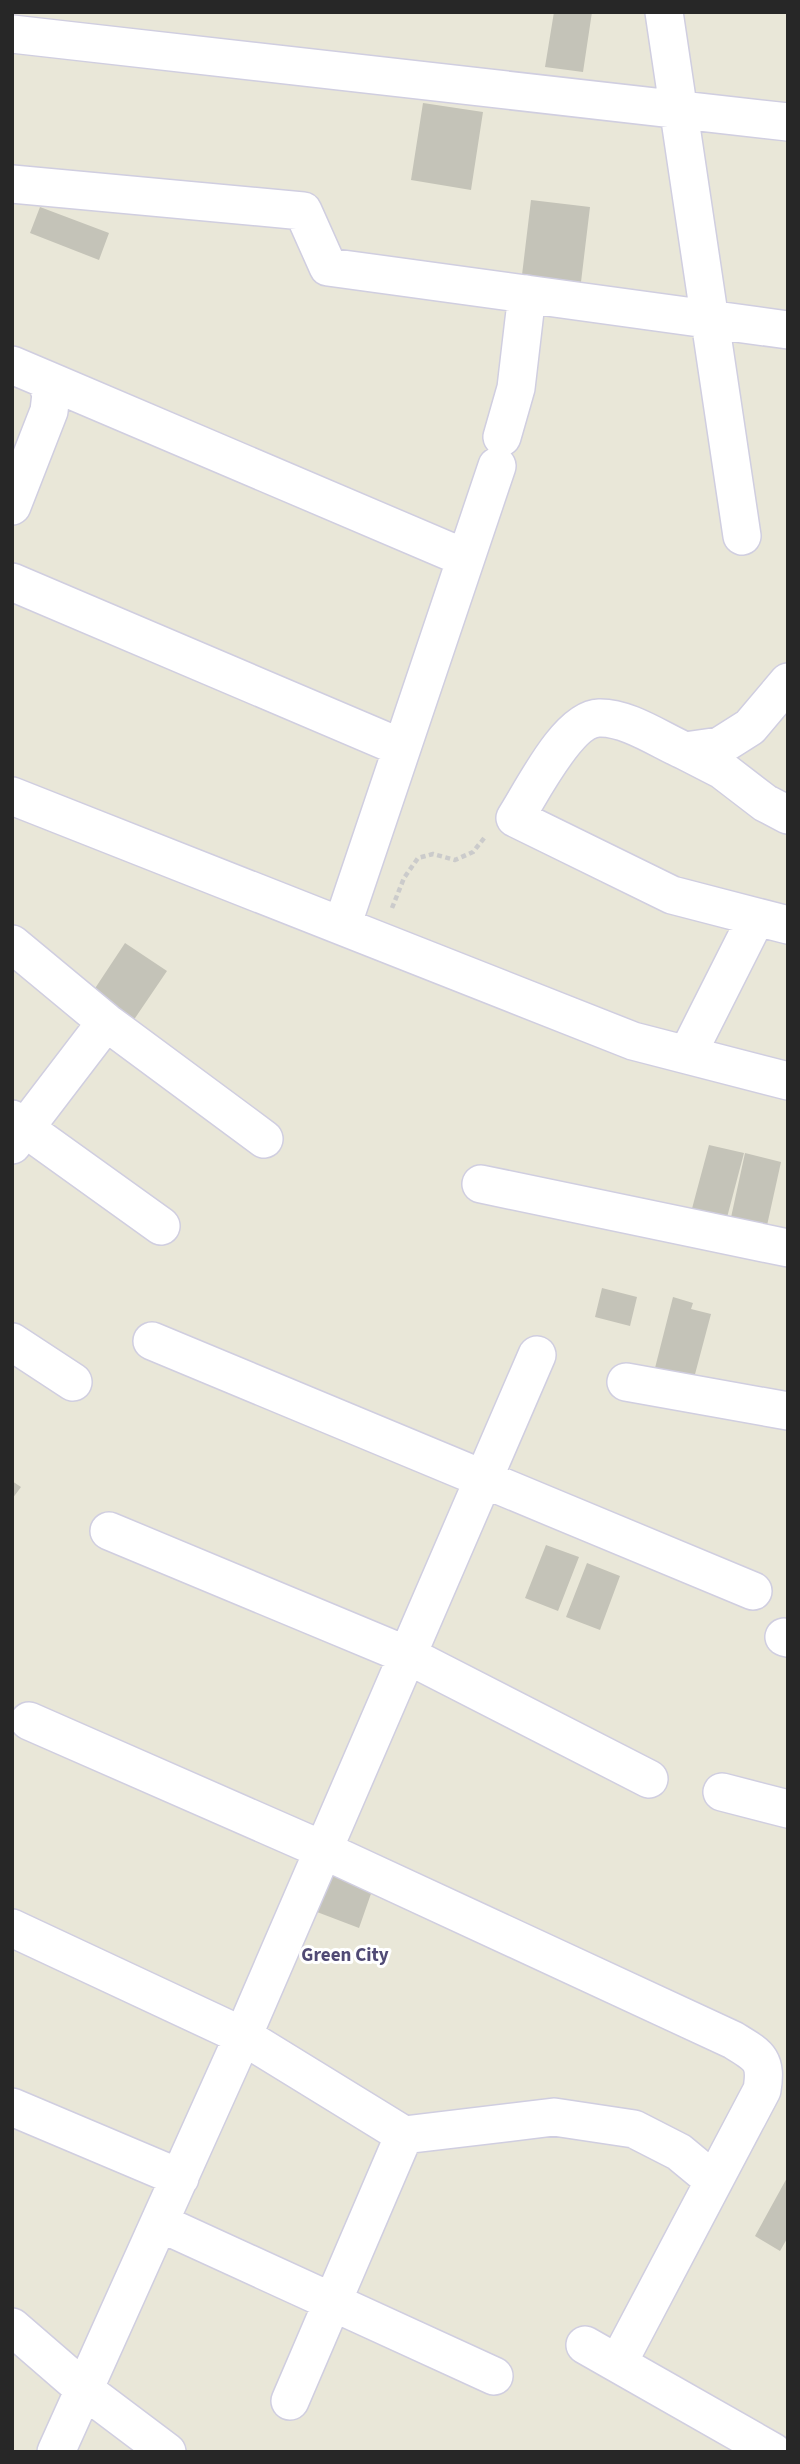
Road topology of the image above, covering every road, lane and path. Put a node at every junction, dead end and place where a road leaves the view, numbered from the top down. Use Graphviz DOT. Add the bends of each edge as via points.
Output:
graph roads {
  1 [pos="664,12"];
  2 [pos="12,34"];
  3 [pos="678,110"];
  4 [pos="788,122"];
  5 [pos="12,184"];
  6 [pos="527,294"];
  7 [pos="710,319"];
  8 [pos="788,330"];
  9 [pos="28,372"];
  10 [pos="12,506"];
  11 [pos="742,536"];
  12 [pos="465,558"];
  13 [pos="12,582"];
  14 [pos="788,682"];
  15 [pos="402,748"];
  16 [pos="685,751"];
  17 [pos="12,796"];
  18 [pos="788,815"];
  19 [pos="515,818"];
  20 [pos="772,922"];
  21 [pos="342,926"];
  22 [pos="379,941"];
  23 [pos="12,944"];
  24 [pos="106,1022"];
  25 [pos="687,1055"];
  26 [pos="788,1081"];
  27 [pos="17,1131"];
  28 [pos="264,1139"];
  29 [pos="481,1184"];
  30 [pos="161,1226"];
  31 [pos="788,1248"];
  32 [pos="152,1340"];
  33 [pos="12,1342"];
  34 [pos="537,1355"];
  35 [pos="73,1382"];
  36 [pos="626,1382"];
  37 [pos="788,1411"];
  38 [pos="485,1481"];
  39 [pos="109,1531"];
  40 [pos="753,1591"];
  41 [pos="409,1656"];
  42 [pos="29,1721"];
  43 [pos="649,1779"];
  44 [pos="722,1792"];
  45 [pos="788,1809"];
  46 [pos="323,1850"];
  47 [pos="12,1928"];
  48 [pos="243,2035"];
  49 [pos="12,2107"];
  50 [pos="404,2135"];
  51 [pos="180,2178"];
  52 [pos="714,2181"];
  53 [pos="160,2223"];
  54 [pos="331,2300"];
  55 [pos="12,2327"];
  56 [pos="585,2345"];
  57 [pos="618,2363"];
  58 [pos="494,2376"];
  59 [pos="86,2391"];
  60 [pos="290,2401"];
  61 [pos="56,2452"];
  62 [pos="167,2452"];
  63 [pos="773,2452"];
  1 -- 3 [label="street"];
  2 -- 3 [label="street"];
  3 -- 4 [label="street"];
  3 -- 7 [label="street"];
  5 -- 6 [label="street" via="303,211 328,267"];
  6 -- 7 [label="street"];
  6 -- 12 [label="street" via="516,388"];
  7 -- 8 [label="street"];
  7 -- 11 [label="street"];
  9 -- 10 [label="street" via="51,394 49,411"];
  9 -- 12 [label="street"];
  12 -- 15 [label="street"];
  13 -- 15 [label="street"];
  14 -- 16 [label="street" via="750,727 720,746"];
  15 -- 21 [label="street"];
  16 -- 18 [label="street"];
  16 -- 19 [label="street" via="624,724 601,718 586,720 571,732"];
  17 -- 21 [label="street"];
  19 -- 20 [label="street" via="672,895"];
  19 -- 22 [label="path" via="499,824 473,852 455,860 433,854 418,858 404,878"];
  20 -- 25 [label="street"];
  21 -- 22 [label="street"];
  22 -- 25 [label="street" via="633,1041"];
  23 -- 24 [label="street"];
  24 -- 27 [label="street"];
  24 -- 28 [label="street"];
  25 -- 26 [label="street"];
  27 -- 30 [label="street"];
  29 -- 31 [label="street"];
  32 -- 38 [label="street"];
  33 -- 35 [label="street"];
  34 -- 38 [label="street"];
  36 -- 37 [label="street"];
  38 -- 40 [label="street"];
  38 -- 41 [label="street"];
  39 -- 41 [label="street"];
  41 -- 43 [label="street"];
  41 -- 46 [label="street"];
  42 -- 46 [label="street"];
  44 -- 45 [label="street"];
  46 -- 48 [label="street"];
  46 -- 52 [label="street" via="757,2055 765,2070 762,2090"];
  47 -- 48 [label="street"];
  48 -- 50 [label="street"];
  48 -- 51 [label="street"];
  49 -- 51 [label="street"];
  50 -- 52 [label="street" via="554,2117 634,2129 679,2152"];
  50 -- 54 [label="street"];
  51 -- 53 [label="street"];
  52 -- 57 [label="street"];
  53 -- 54 [label="street"];
  53 -- 59 [label="street"];
  54 -- 58 [label="street"];
  54 -- 60 [label="street"];
  55 -- 59 [label="street"];
  56 -- 57 [label="street"];
  57 -- 63 [label="street"];
  59 -- 61 [label="street"];
  59 -- 62 [label="street"];
}
